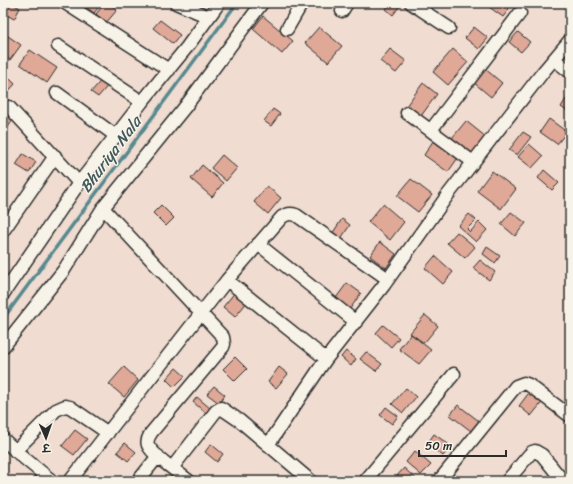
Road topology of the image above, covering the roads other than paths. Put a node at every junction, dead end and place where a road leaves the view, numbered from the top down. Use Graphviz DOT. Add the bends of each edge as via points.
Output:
graph roads {
  1 [pos="65,3"];
  2 [pos="176,3"];
  3 [pos="219,3"];
  4 [pos="262,3"];
  5 [pos="302,3"];
  6 [pos="411,3"];
  7 [pos="520,13"];
  8 [pos="209,17"];
  9 [pos="448,28"];
  10 [pos="287,29"];
  11 [pos="570,40"];
  12 [pos="58,46"];
  13 [pos="554,59"];
  14 [pos="169,70"];
  15 [pos="570,72"];
  16 [pos="57,93"];
  17 [pos="142,102"];
  18 [pos="3,107"];
  19 [pos="407,114"];
  20 [pos="431,130"];
  21 [pos="116,136"];
  22 [pos="55,156"];
  23 [pos="474,162"];
  24 [pos="79,183"];
  25 [pos="103,208"];
  26 [pos="3,231"];
  27 [pos="258,244"];
  28 [pos="388,279"];
  29 [pos="227,280"];
  30 [pos="3,294"];
  31 [pos="201,314"];
  32 [pos="356,322"];
  33 [pos="3,347"];
  34 [pos="326,359"];
  35 [pos="454,374"];
  36 [pos="570,416"];
  37 [pos="108,433"];
  38 [pos="3,439"];
  39 [pos="268,445"];
  40 [pos="15,451"];
  41 [pos="158,456"];
  42 [pos="172,468"];
  43 [pos="52,481"];
  44 [pos="70,481"];
  45 [pos="138,481"];
  46 [pos="189,481"];
  47 [pos="311,481"];
  48 [pos="366,481"];
  49 [pos="439,481"];
  50 [pos="507,481"];
  51 [pos="563,481"];
  1 -- 14 [label="street"];
  2 -- 8 [label="street"];
  3 -- 8 [label="street"];
  4 -- 25 [label="street" via="185,107"];
  5 -- 10 [label="street"];
  6 -- 9 [label="street"];
  7 -- 20 [label="street"];
  8 -- 14 [label="street"];
  11 -- 13 [label="street"];
  12 -- 17 [label="street"];
  13 -- 15 [label="street"];
  13 -- 23 [label="street"];
  14 -- 17 [label="street"];
  16 -- 21 [label="street"];
  17 -- 21 [label="street"];
  18 -- 22 [label="street" via="9,107"];
  19 -- 20 [label="street"];
  20 -- 23 [label="street"];
  21 -- 24 [label="street"];
  22 -- 24 [label="street"];
  22 -- 26 [label="street"];
  23 -- 28 [label="street"];
  24 -- 30 [label="street"];
  25 -- 31 [label="street"];
  25 -- 33 [label="street" via="64,270"];
  27 -- 28 [label="street" via="282,217 287,214 296,215"];
  27 -- 29 [label="street"];
  27 -- 32 [label="street"];
  28 -- 32 [label="street"];
  29 -- 31 [label="street"];
  29 -- 34 [label="street"];
  31 -- 37 [label="street"];
  31 -- 41 [label="street" via="223,338 223,348 148,437 148,444"];
  32 -- 34 [label="street"];
  34 -- 39 [label="street"];
  35 -- 48 [label="street"];
  36 -- 49 [label="street" via="529,385 516,386"];
  37 -- 40 [label="street" via="65,406 56,410"];
  37 -- 44 [label="street"];
  38 -- 40 [label="street"];
  39 -- 42 [label="street" via="224,409 218,409"];
  39 -- 47 [label="street"];
  40 -- 43 [label="street"];
  41 -- 42 [label="street"];
  41 -- 45 [label="street"];
  42 -- 46 [label="street"];
  50 -- 51 [label="street" via="535,451 542,455"];
}
